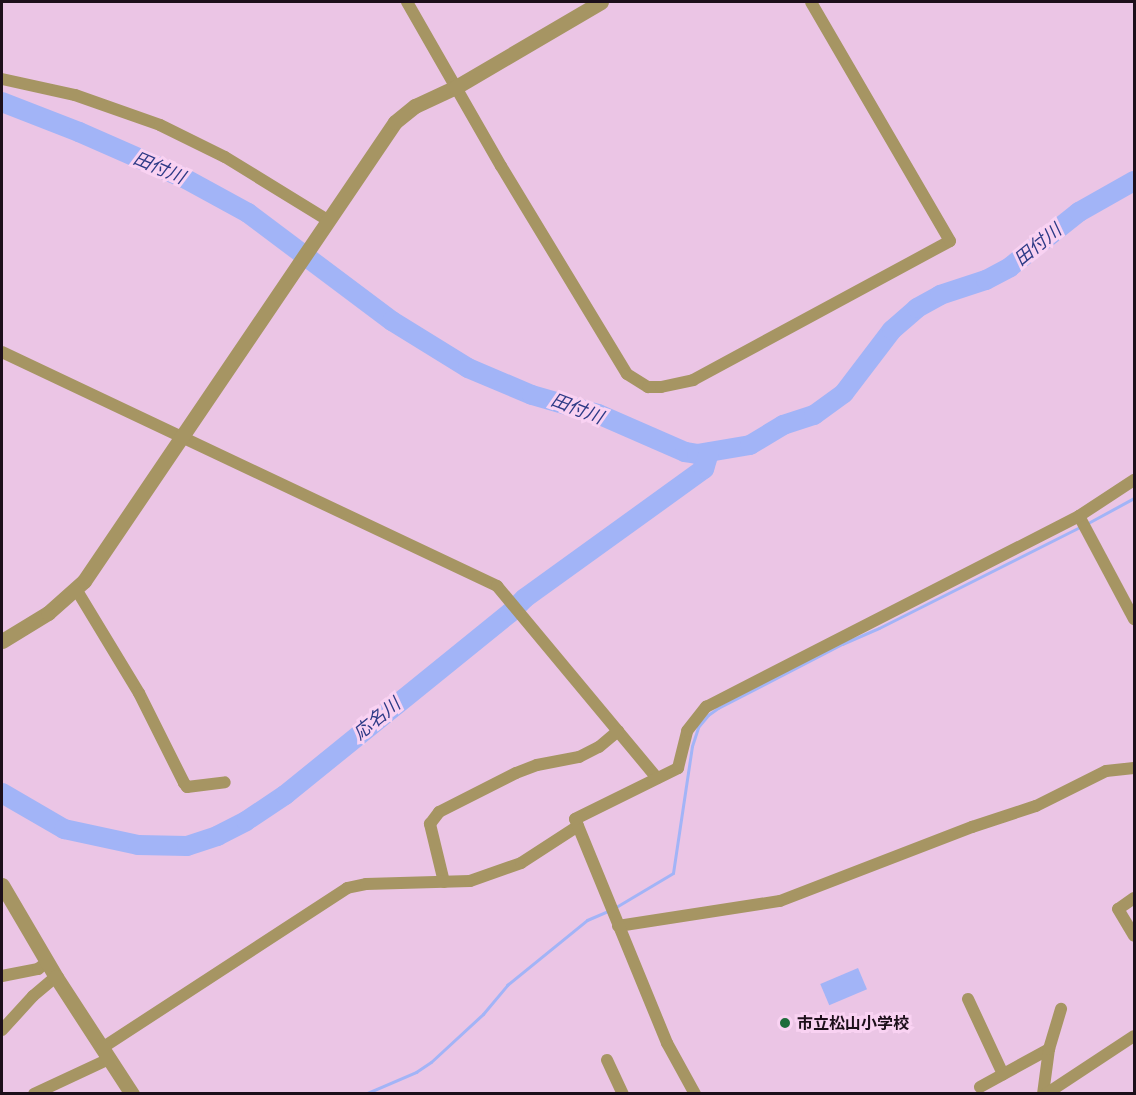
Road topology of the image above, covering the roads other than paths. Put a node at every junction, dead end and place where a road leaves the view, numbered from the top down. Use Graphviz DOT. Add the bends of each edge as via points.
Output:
graph roads {
  1 [pos="407,2"];
  2 [pos="601,2"];
  3 [pos="811,2"];
  4 [pos="2,79"];
  5 [pos="456,87"];
  6 [pos="329,220"];
  7 [pos="2,352"];
  8 [pos="183,436"];
  9 [pos="1134,480"];
  10 [pos="1079,516"];
  11 [pos="76,589"];
  12 [pos="1134,619"];
  13 [pos="2,641"];
  14 [pos="618,731"];
  15 [pos="1134,768"];
  16 [pos="657,778"];
  17 [pos="225,782"];
  18 [pos="578,826"];
  19 [pos="444,882"];
  20 [pos="2,885"];
  21 [pos="1134,898"];
  22 [pos="618,926"];
  23 [pos="1134,936"];
  24 [pos="47,962"];
  25 [pos="2,976"];
  26 [pos="56,977"];
  27 [pos="968,999"];
  28 [pos="1061,1009"];
  29 [pos="2,1030"];
  30 [pos="1134,1036"];
  31 [pos="1049,1049"];
  32 [pos="105,1054"];
  33 [pos="607,1060"];
  34 [pos="1003,1074"];
  35 [pos="980,1087"];
  36 [pos="34,1094"];
  37 [pos="132,1094"];
  38 [pos="623,1094"];
  39 [pos="695,1094"];
  40 [pos="1044,1094"];
  1 -- 5 [label="street"];
  2 -- 5 [label="street"];
  3 -- 5 [label="street" via="950,241 693,380 673,387 648,387 627,374"];
  4 -- 6 [label="street" via="75,95 160,125 225,158"];
  5 -- 6 [label="street" via="415,106 395,122"];
  6 -- 8 [label="street"];
  7 -- 8 [label="street"];
  8 -- 11 [label="street"];
  8 -- 14 [label="street" via="497,586"];
  9 -- 10 [label="street"];
  10 -- 12 [label="street"];
  10 -- 16 [label="street" via="706,707 687,731 678,768"];
  11 -- 13 [label="street" via="48,613"];
  11 -- 17 [label="street" via="139,693 187,787"];
  14 -- 16 [label="street"];
  14 -- 19 [label="street" via="579,757 516,773 439,812 430,824"];
  15 -- 22 [label="street" via="1106,771 1036,806 972,826 780,901"];
  16 -- 18 [label="street" via="579,816 575,819"];
  18 -- 19 [label="street" via="521,863 470,881"];
  18 -- 22 [label="street"];
  19 -- 32 [label="street" via="347,888"];
  20 -- 24 [label="street"];
  21 -- 23 [label="street" via="1118,909"];
  22 -- 39 [label="street" via="667,1043"];
  24 -- 25 [label="street" via="38,969"];
  24 -- 26 [label="street"];
  26 -- 29 [label="street"];
  26 -- 32 [label="street"];
  27 -- 34 [label="street"];
  28 -- 31 [label="street"];
  30 -- 40 [label="street"];
  31 -- 34 [label="street"];
  31 -- 40 [label="street"];
  32 -- 36 [label="street"];
  32 -- 37 [label="street"];
  33 -- 38 [label="street"];
  34 -- 35 [label="street"];
}
